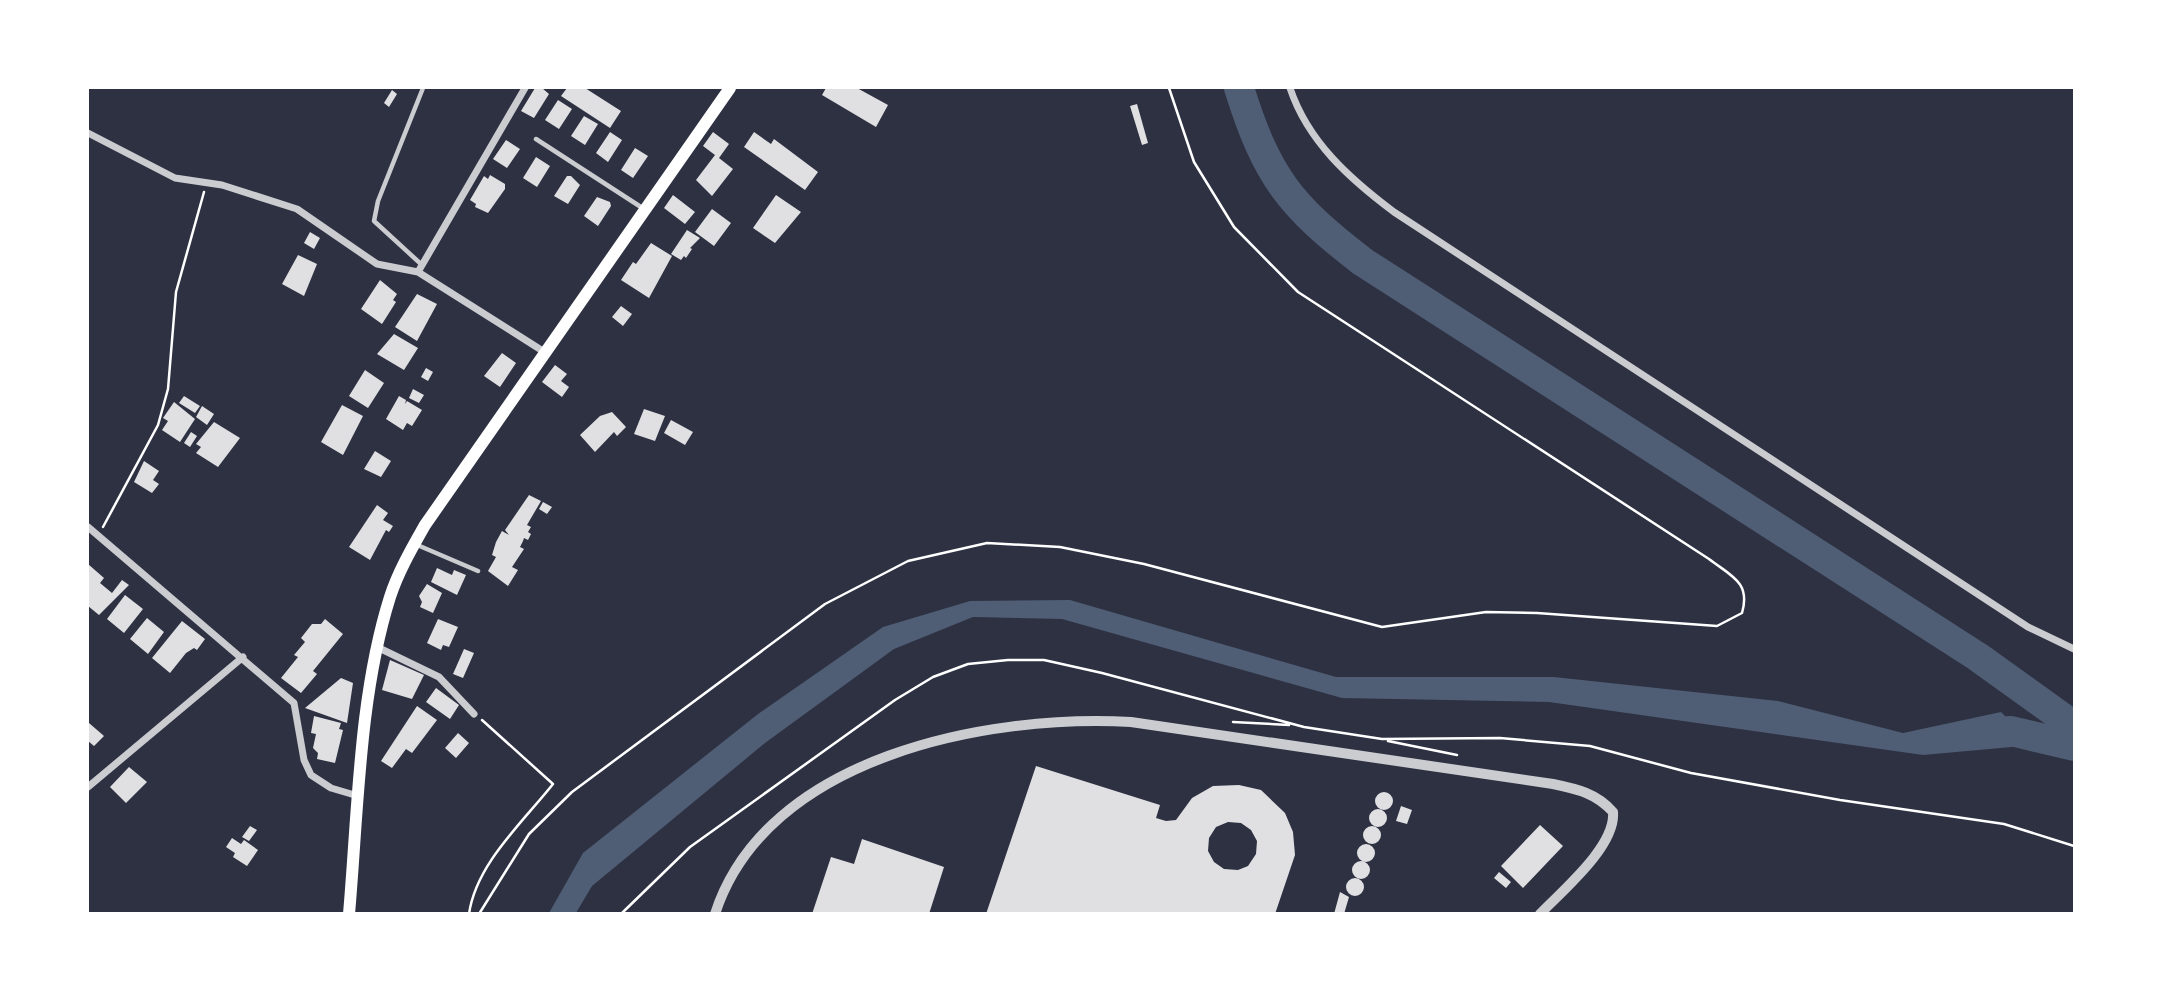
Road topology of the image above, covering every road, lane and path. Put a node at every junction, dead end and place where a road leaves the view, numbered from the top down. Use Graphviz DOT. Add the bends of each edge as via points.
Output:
graph roads {
  1 [pos="423,88"];
  2 [pos="525,88"];
  3 [pos="730,88"];
  4 [pos="1169,88"];
  5 [pos="1290,88"];
  6 [pos="88,133"];
  7 [pos="536,139"];
  8 [pos="207,184"];
  9 [pos="645,209"];
  10 [pos="422,265"];
  11 [pos="418,272"];
  12 [pos="546,353"];
  13 [pos="88,527"];
  14 [pos="99,536"];
  15 [pos="414,544"];
  16 [pos="478,571"];
  17 [pos="377,647"];
  18 [pos="2074,649"];
  19 [pos="243,657"];
  20 [pos="474,713"];
  21 [pos="1222,722"];
  22 [pos="1295,725"];
  23 [pos="1382,739"];
  24 [pos="1466,757"];
  25 [pos="88,787"];
  26 [pos="359,796"];
  27 [pos="349,914"];
  28 [pos="469,914"];
  29 [pos="479,914"];
  30 [pos="715,914"];
  31 [pos="1540,914"];
  1 -- 10 [label="lane" via="374,222"];
  2 -- 10 [label="street"];
  3 -- 9 [label="main road"];
  4 -- 29 [label="path" via="1194,162 1234,227 1298,292 1709,559 1743,586 1742,613 1717,625 1486,612 1382,627 1144,564 1060,547 987,543 908,561 825,604 572,792 529,834"];
  5 -- 18 [label="street" via="1318,141 1351,180 1394,212 2028,627"];
  6 -- 8 [label="street" via="175,178"];
  7 -- 9 [label="lane"];
  8 -- 11 [label="street" via="297,209 377,264"];
  8 -- 14 [label="path" via="176,292 168,389 158,425"];
  9 -- 12 [label="main road"];
  10 -- 11 [label="street"];
  11 -- 12 [label="street"];
  12 -- 15 [label="main road"];
  13 -- 14 [label="street"];
  14 -- 19 [label="street"];
  15 -- 16 [label="lane"];
  15 -- 17 [label="main road" via="390,596"];
  17 -- 20 [label="street" via="439,677"];
  17 -- 26 [label="main road"];
  19 -- 25 [label="street"];
  19 -- 26 [label="street" via="294,703 311,775 331,788"];
  20 -- 28 [label="path" via="553,784 492,859"];
  21 -- 22 [label="path"];
  23 -- 24 [label="path"];
  26 -- 27 [label="main road"];
  30 -- 31 [label="street" via="737,866 758,839 782,816 846,776 941,737 1027,722 1078,719 1131,722 1553,784 1590,794 1613,812 1612,826 1596,855"];
}
